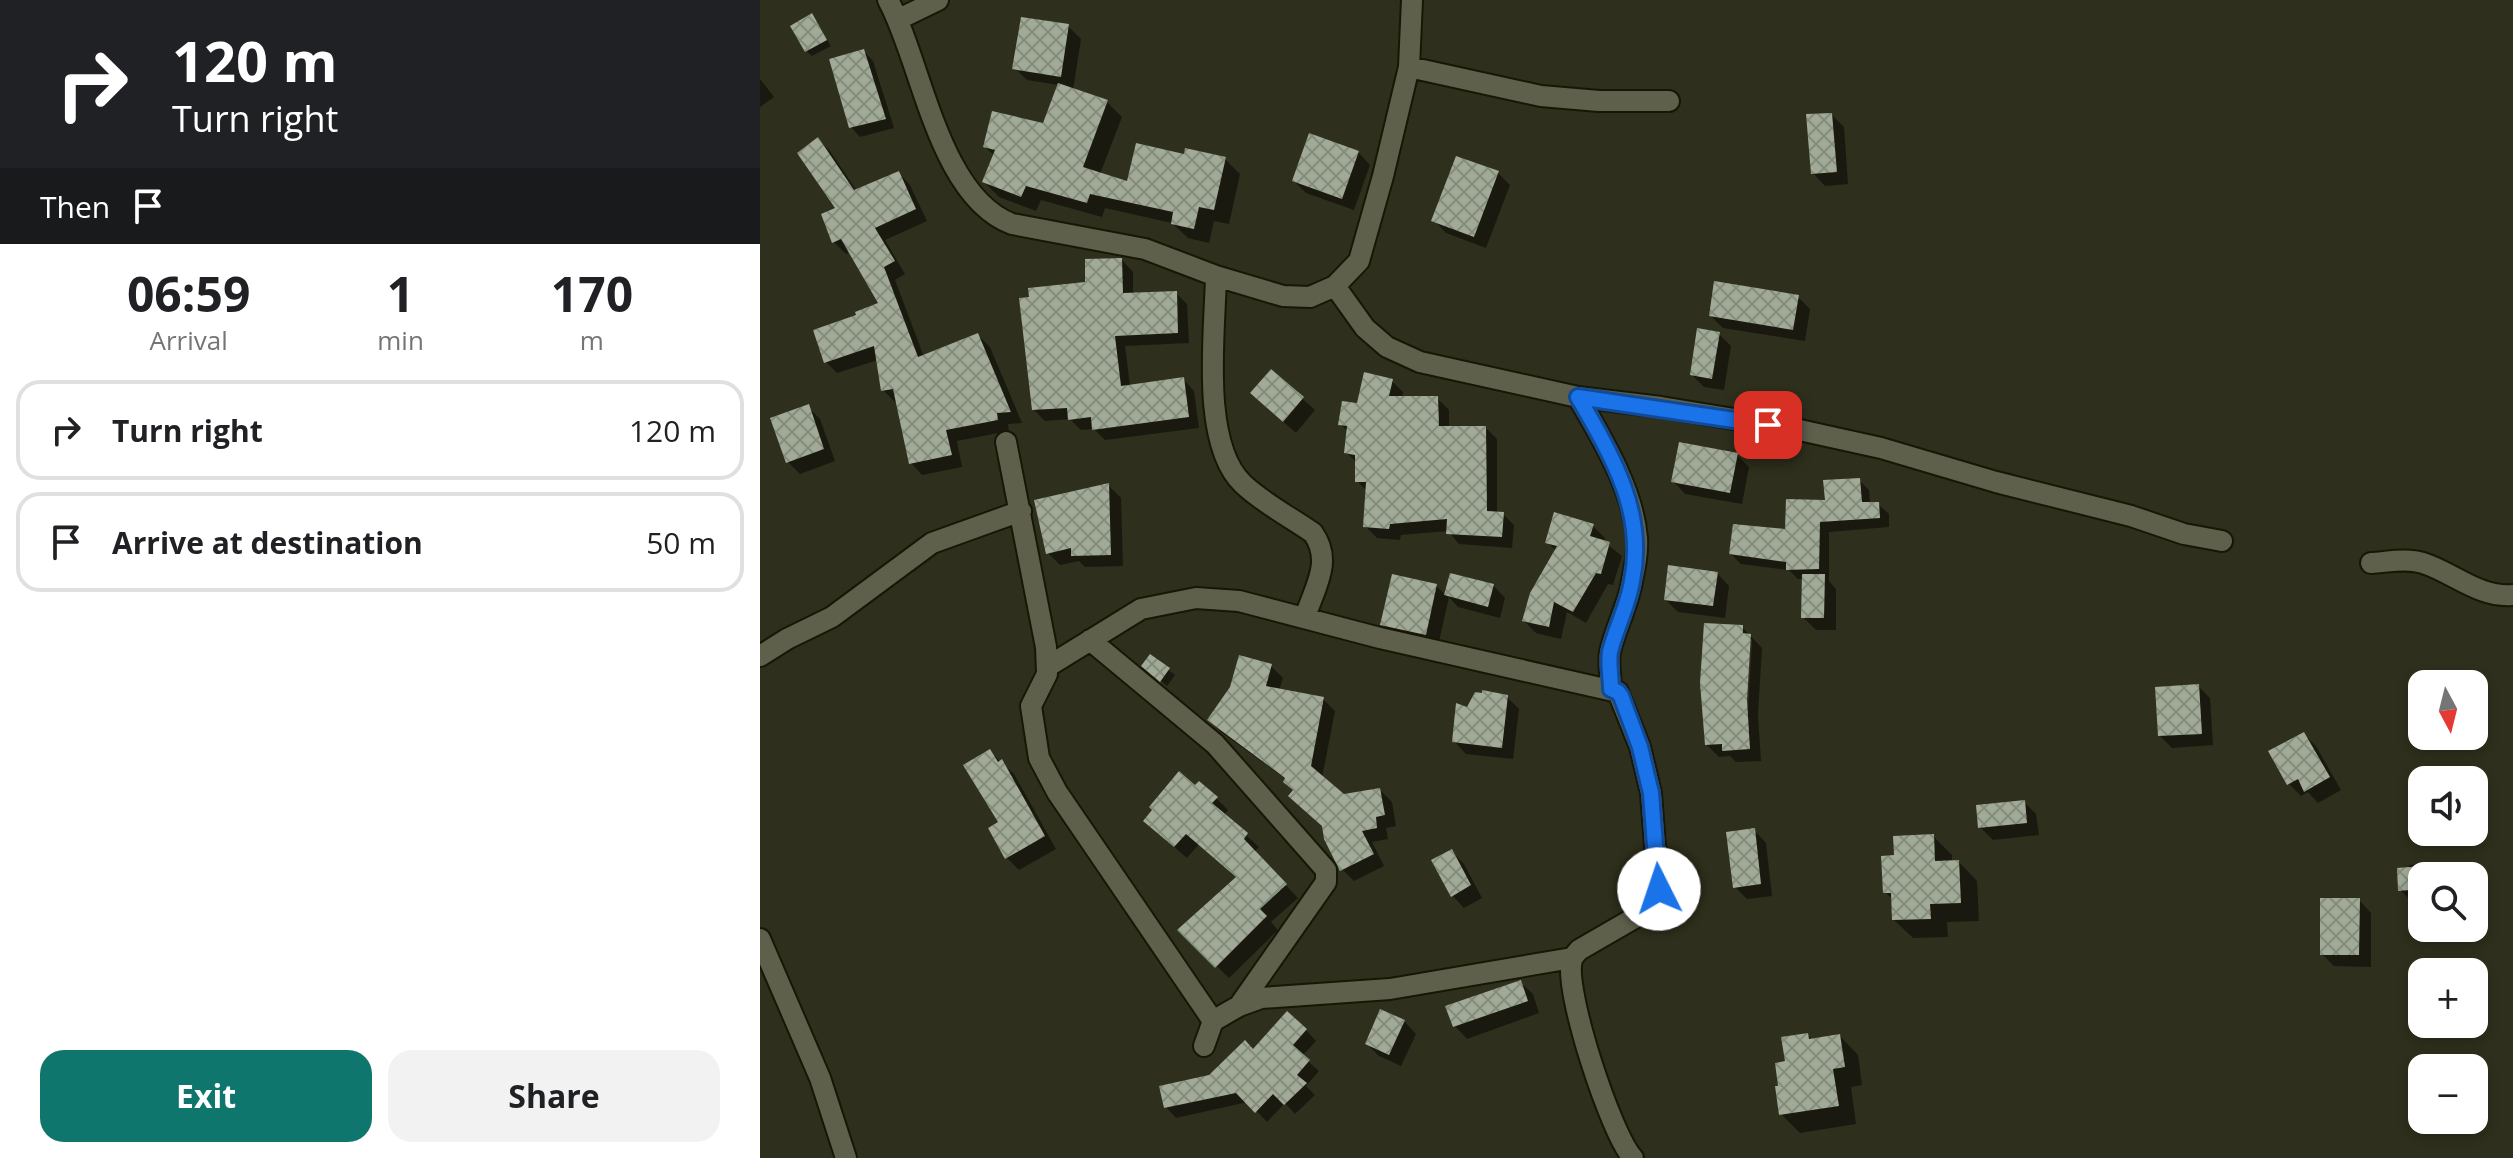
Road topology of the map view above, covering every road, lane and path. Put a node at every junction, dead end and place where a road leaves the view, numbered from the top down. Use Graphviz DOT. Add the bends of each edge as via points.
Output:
graph roads {
  1 [pos="888,0"];
  2 [pos="938,0"];
  3 [pos="1412,0"];
  4 [pos="899,19"];
  5 [pos="1409,67"];
  6 [pos="1669,101"];
  7 [pos="1216,276"];
  8 [pos="1335,286"];
  9 [pos="1578,397"];
  10 [pos="1006,442"];
  11 [pos="1021,511"];
  12 [pos="2222,541"];
  13 [pos="2371,563"];
  14 [pos="2513,595"];
  15 [pos="1305,617"];
  16 [pos="1090,640"];
  17 [pos="760,656"];
  18 [pos="1047,667"];
  19 [pos="1611,689"];
  20 [pos="760,939"];
  21 [pos="1572,958"];
  22 [pos="1239,1006"];
  23 [pos="1213,1021"];
  24 [pos="1204,1046"];
  25 [pos="1627,1155"];
  26 [pos="846,1158"];
  1 -- 4 [label="street"];
  2 -- 4 [label="street"];
  3 -- 5 [label="street"];
  4 -- 7 [label="street" via="953,163 987,210 1012,224 1145,249"];
  5 -- 6 [label="street" via="1541,96"];
  5 -- 8 [label="street" via="1359,261"];
  7 -- 8 [label="street" via="1283,296 1310,297"];
  7 -- 15 [label="street" via="1212,400 1222,451 1241,482 1321,544 1325,560"];
  8 -- 9 [label="street" via="1365,328 1387,347 1420,362"];
  9 -- 12 [label="street" via="1795,429 1881,448"];
  9 -- 19 [label="street" via="1619,477 1637,542 1623,619 1610,653"];
  10 -- 11 [label="street"];
  11 -- 17 [label="street" via="932,543 832,617"];
  11 -- 18 [label="street"];
  13 -- 14 [label="street" via="2418,561 2479,591"];
  15 -- 16 [label="street" via="1239,601 1196,598 1141,609"];
  15 -- 19 [label="street"];
  16 -- 18 [label="street"];
  16 -- 22 [label="street" via="1215,744 1326,870 1326,882"];
  18 -- 23 [label="street" via="1031,706 1047,777"];
  19 -- 21 [label="street" via="1621,696 1640,747 1662,876 1655,900 1643,913"];
  20 -- 26 [label="street" via="820,1078"];
  21 -- 22 [label="street" via="1390,989 1261,998"];
  21 -- 25 [label="street" via="1577,1015"];
  22 -- 23 [label="street"];
  23 -- 24 [label="street"];
}
